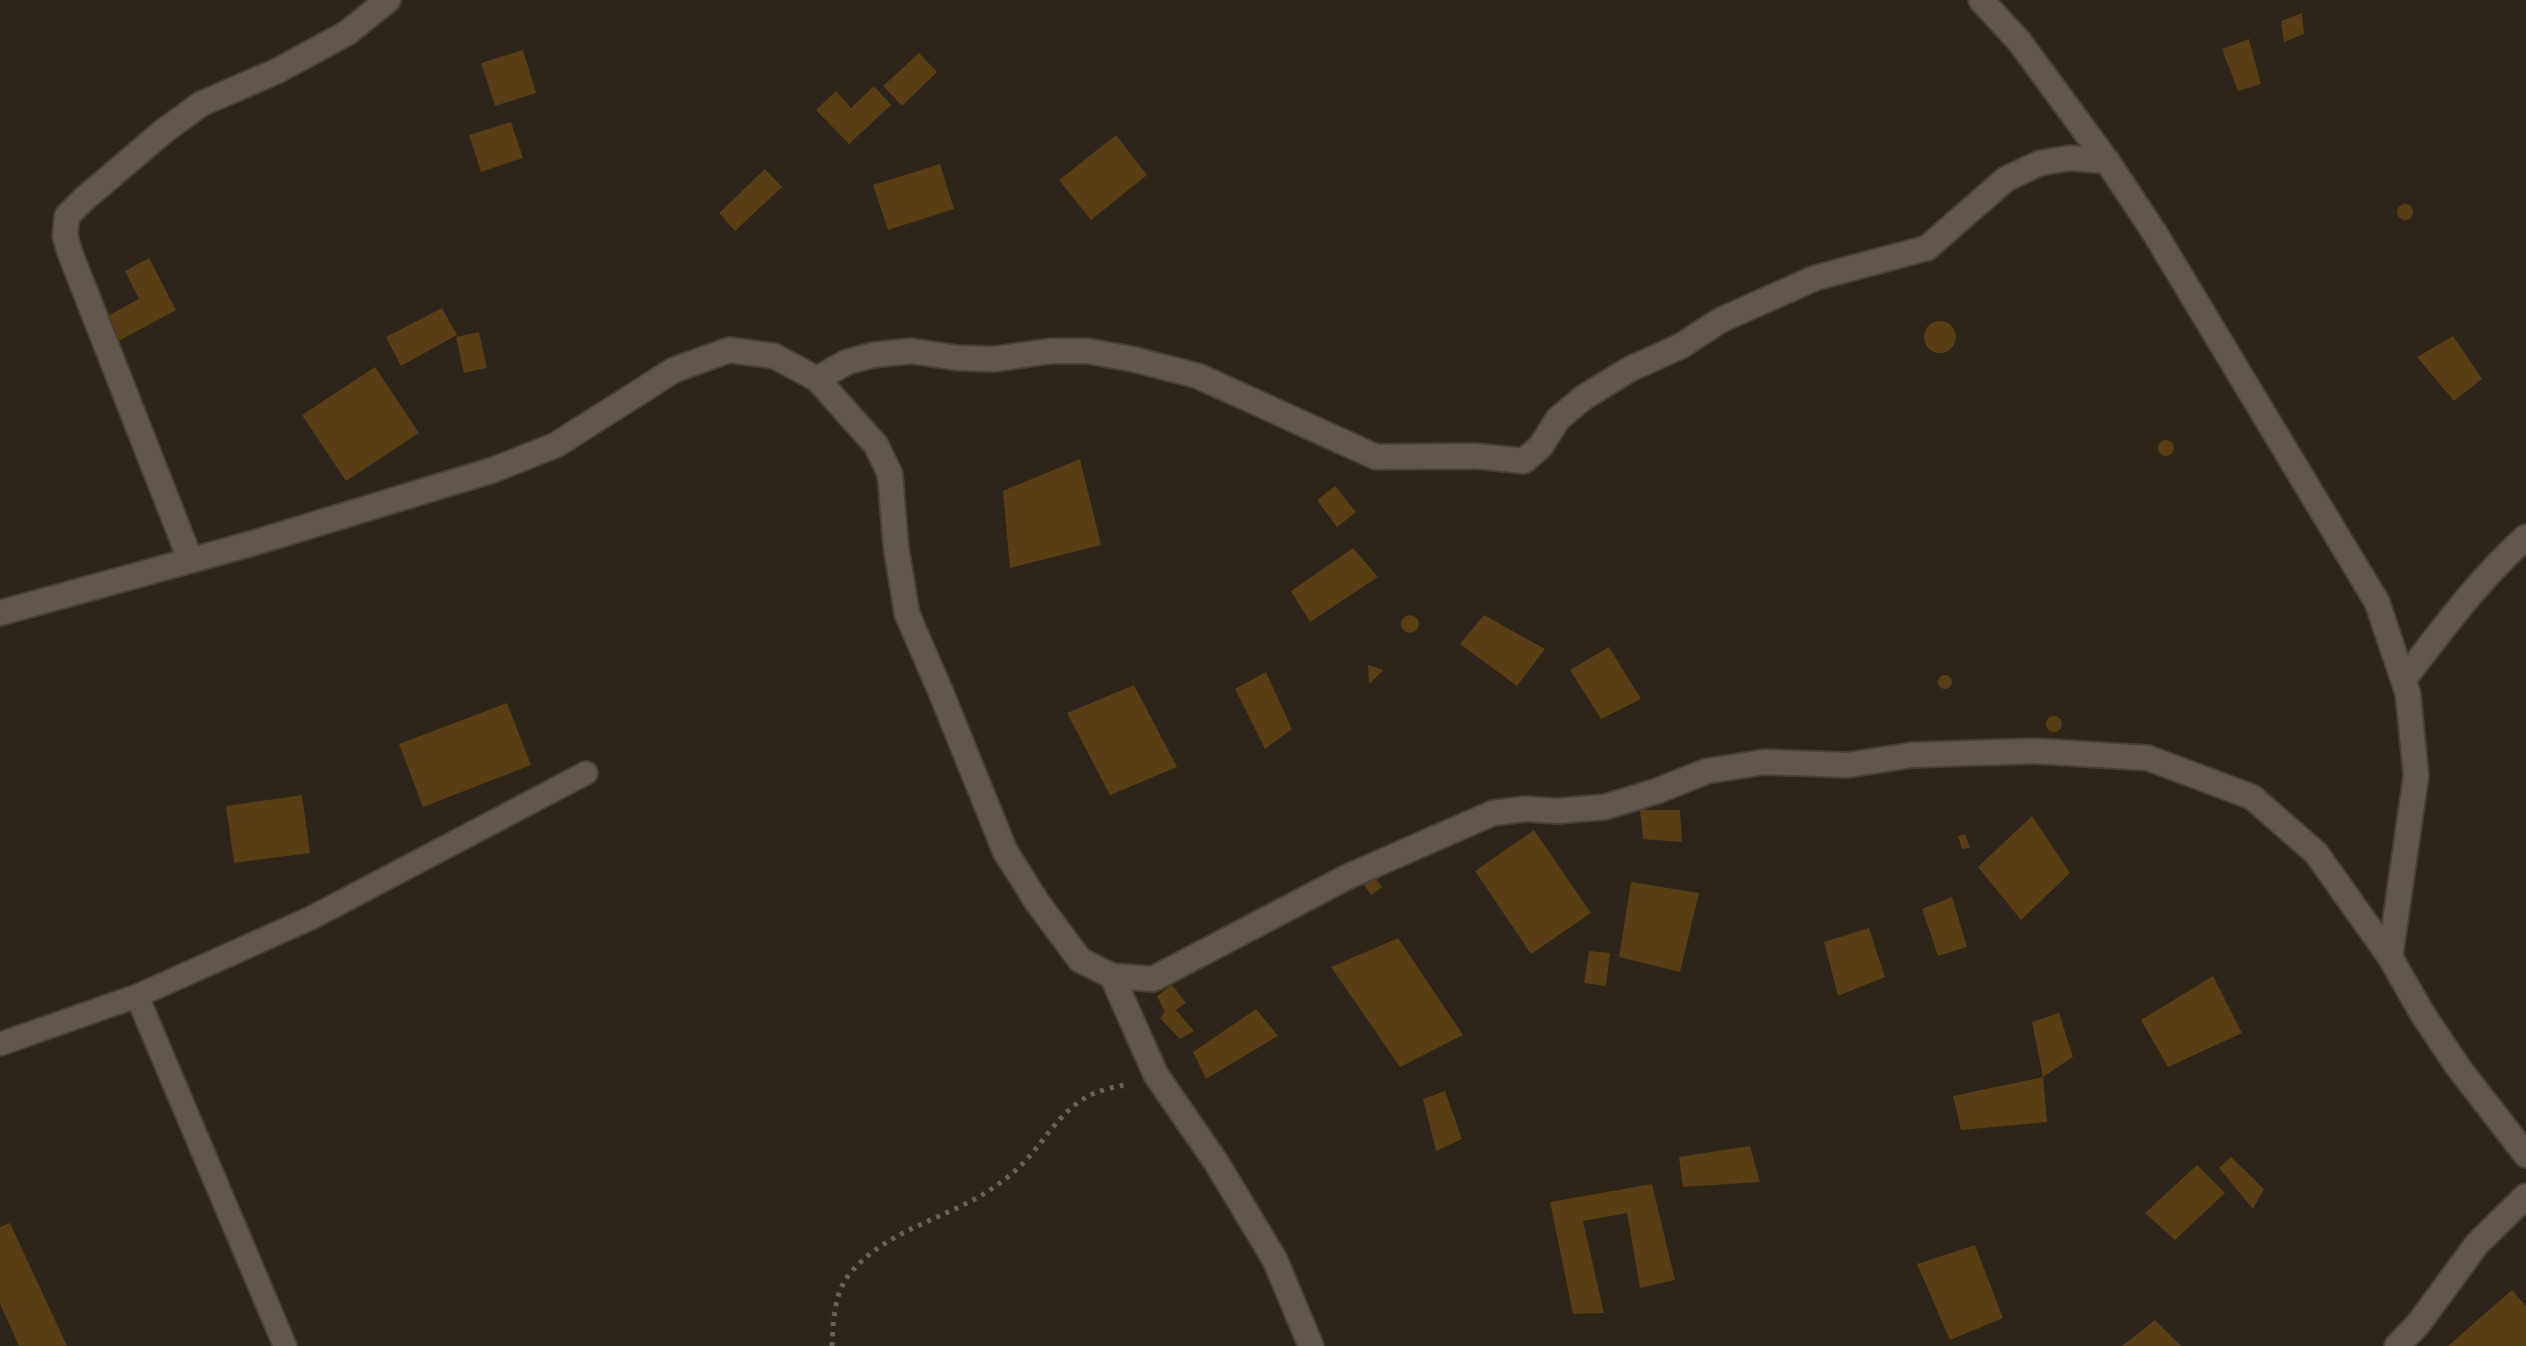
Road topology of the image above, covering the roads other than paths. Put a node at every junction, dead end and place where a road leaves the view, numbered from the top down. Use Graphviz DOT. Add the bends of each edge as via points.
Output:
graph roads {
  1 [pos="388,0"];
  2 [pos="1981,0"];
  3 [pos="2107,161"];
  4 [pos="817,379"];
  5 [pos="2526,537"];
  6 [pos="190,559"];
  7 [pos="0,613"];
  8 [pos="2404,679"];
  9 [pos="586,773"];
  10 [pos="2390,957"];
  11 [pos="1112,976"];
  12 [pos="137,996"];
  13 [pos="0,1044"];
  14 [pos="2526,1155"];
  15 [pos="2526,1196"];
  16 [pos="285,1346"];
  17 [pos="1311,1346"];
  18 [pos="2397,1346"];
  1 -- 6 [label="street" via="347,33 201,104 67,216 70,253"];
  2 -- 3 [label="street" via="2019,41"];
  3 -- 4 [label="street" via="2070,158 2040,163 2006,179 1927,248 1815,278 1721,320 1583,398 1524,461 1376,457 1198,376 1087,351 995,359 911,351 847,362"];
  3 -- 8 [label="street" via="2377,602"];
  4 -- 6 [label="street" via="774,356 729,350 674,370 556,445 416,495"];
  4 -- 11 [label="street" via="876,445 890,474 907,614 1005,851 1080,960"];
  5 -- 8 [label="street" via="2458,609"];
  6 -- 7 [label="street"];
  8 -- 10 [label="street" via="2416,776"];
  9 -- 12 [label="lane" via="311,918"];
  10 -- 11 [label="street" via="2316,853 2252,797 2148,758 2035,751 1912,755 1848,765 1765,762 1707,771 1605,807 1493,813 1347,877 1153,979"];
  10 -- 14 [label="street" via="2458,1067"];
  11 -- 17 [label="street" via="1156,1075 1275,1260"];
  12 -- 13 [label="lane"];
  12 -- 16 [label="lane"];
  15 -- 18 [label="street" via="2477,1244"];
}
